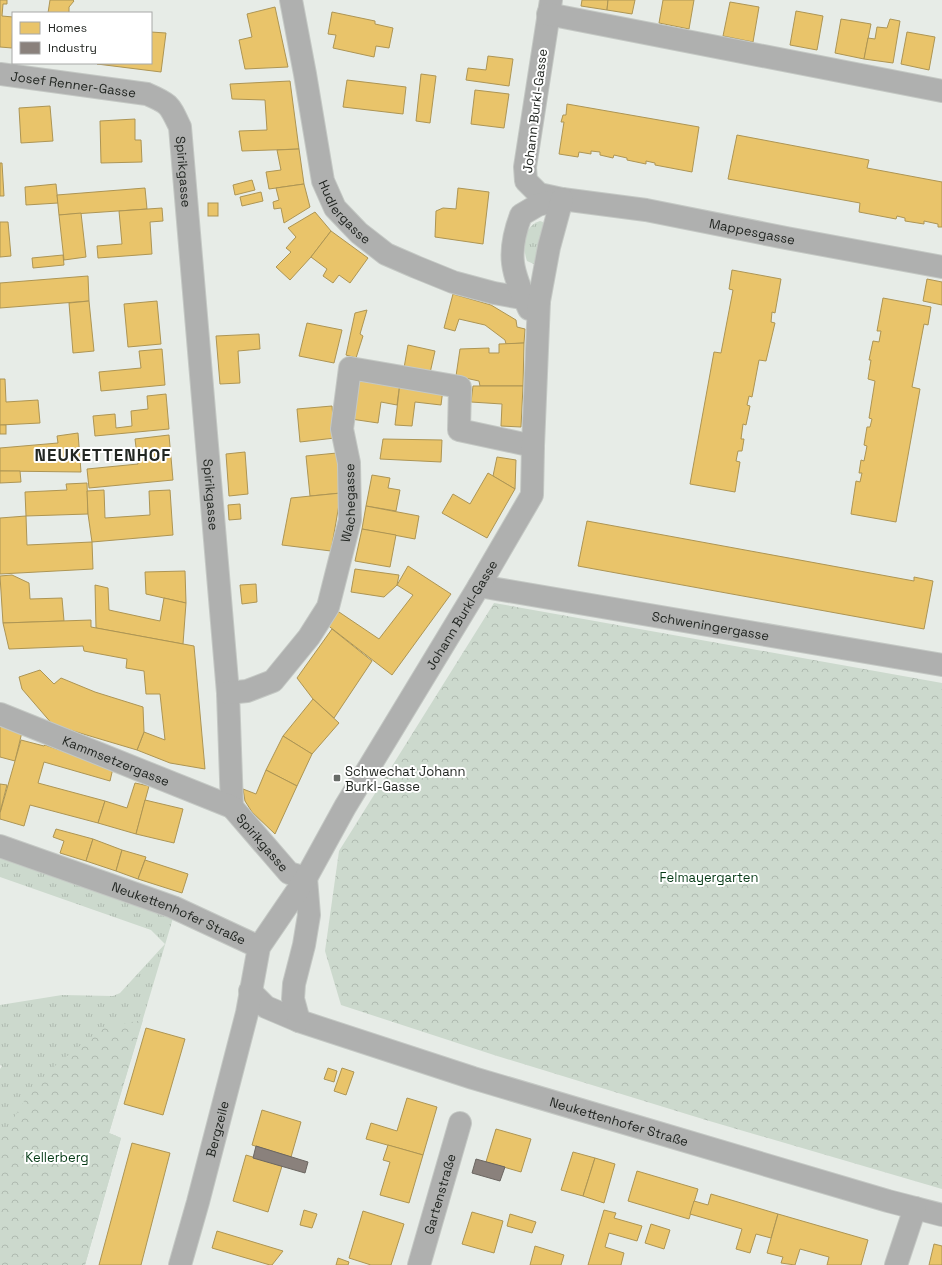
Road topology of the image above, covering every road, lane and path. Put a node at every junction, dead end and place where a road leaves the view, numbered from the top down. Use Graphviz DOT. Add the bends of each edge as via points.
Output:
graph roads {
  1 [pos="291,0"];
  2 [pos="550,7"];
  3 [pos="0,74"];
  4 [pos="942,91"];
  5 [pos="147,94"];
  6 [pos="562,199"];
  7 [pos="942,267"];
  8 [pos="532,300"];
  9 [pos="533,446"];
  10 [pos="479,586"];
  11 [pos="942,665"];
  12 [pos="228,693"];
  13 [pos="0,714"];
  14 [pos="232,807"];
  15 [pos="0,846"];
  16 [pos="306,878"];
  17 [pos="259,947"];
  18 [pos="250,991"];
  19 [pos="299,1021"];
  20 [pos="460,1124"];
  21 [pos="915,1208"];
  22 [pos="942,1215"];
  23 [pos="180,1265"];
  24 [pos="419,1265"];
  25 [pos="896,1265"];
  1 -- 8 [label="street, Hudlergasse" via="323,181 335,208 359,233 386,254 453,282"];
  2 -- 4 [label="street"];
  2 -- 6 [label="street, Johann Burkl-Gasse" via="525,167 526,181 538,194"];
  3 -- 5 [label="street, Josef Renner-Gasse"];
  5 -- 12 [label="street, Spirikgasse" via="166,102 180,127"];
  6 -- 7 [label="street, Mappesgasse" via="646,210"];
  6 -- 8 [label="street, Johann Burkl-Gasse" via="550,247"];
  6 -- 8 [label="street, Johann Burkl-Gasse" via="533,207 521,215 518,221 513,238 513,268"];
  8 -- 9 [label="street, Johann Burkl-Gasse" via="538,329"];
  9 -- 10 [label="street, Johann Burkl-Gasse" via="532,495"];
  9 -- 12 [label="street, Wachegasse" via="459,430 460,387 350,368 342,429 349,463 350,520 328,607 309,637 272,681 247,690"];
  10 -- 11 [label="street, Schweningergasse"];
  10 -- 16 [label="street, Johann Burkl-Gasse" via="345,807"];
  12 -- 14 [label="street, Spirikgasse"];
  13 -- 14 [label="street, Kammsetzergasse"];
  14 -- 16 [label="street, Spirikgasse" via="289,873"];
  15 -- 17 [label="street, Neukettenhofer Straße" via="173,907"];
  16 -- 17 [label="street, Johann Burkl-Gasse"];
  16 -- 19 [label="street" via="309,915 293,999"];
  17 -- 18 [label="street, Neukettenhofer Straße"];
  18 -- 19 [label="street, Neukettenhofer Straße" via="266,1007"];
  18 -- 23 [label="street, Bergzeile" via="245,1020"];
  19 -- 21 [label="street, Neukettenhofer Straße" via="473,1078"];
  20 -- 24 [label="street, Gartenstraße"];
  21 -- 22 [label="street, Neukettenhofer Straße"];
  21 -- 25 [label="street"];
}
